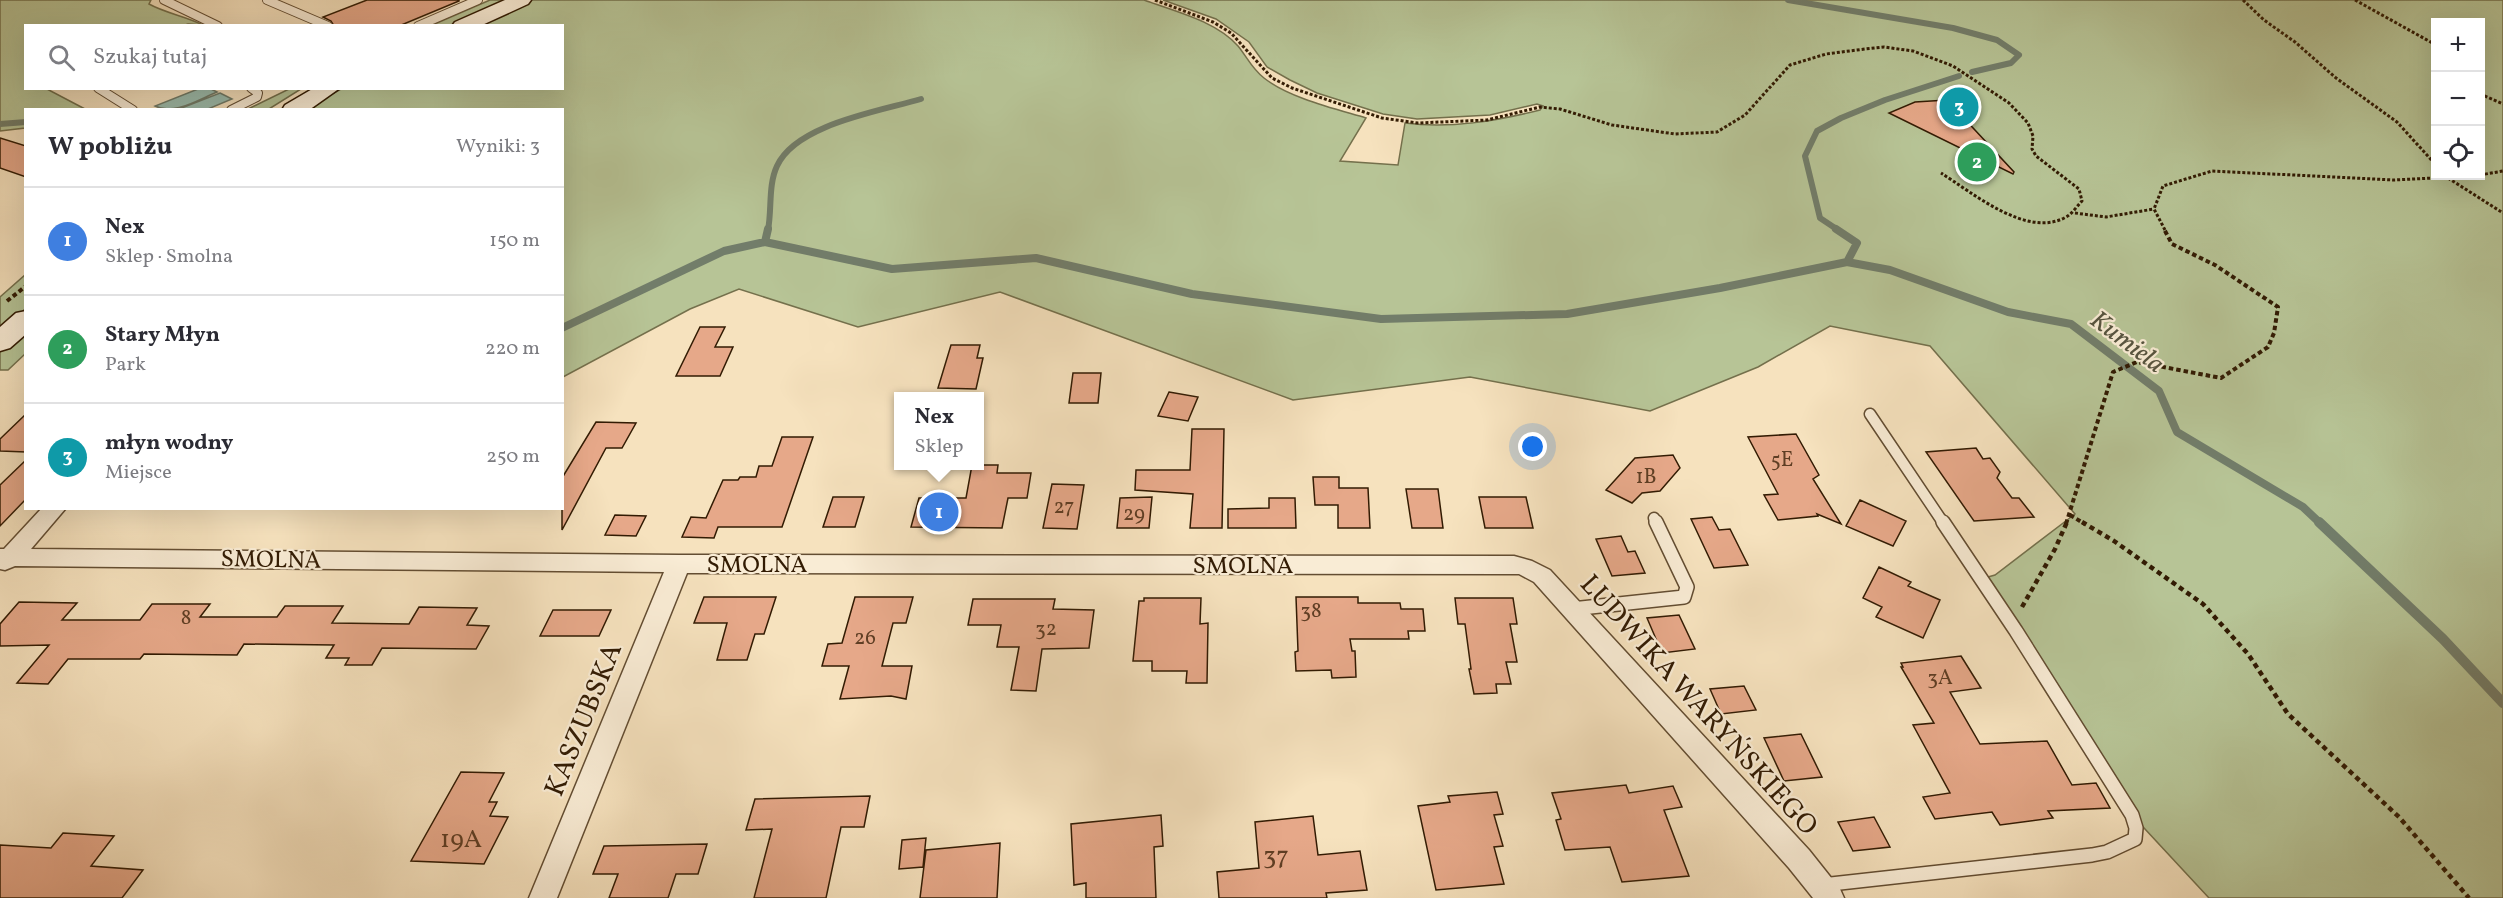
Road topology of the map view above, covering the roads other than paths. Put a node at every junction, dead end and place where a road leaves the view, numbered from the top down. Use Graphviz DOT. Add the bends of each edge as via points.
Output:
graph roads {
  1 [pos="164,0"];
  2 [pos="267,0"];
  3 [pos="478,0"];
  4 [pos="521,0"];
  5 [pos="214,24"];
  6 [pos="323,24"];
  7 [pos="423,24"];
  8 [pos="467,24"];
  9 [pos="101,90"];
  10 [pos="254,90"];
  11 [pos="324,90"];
  12 [pos="130,108"];
  13 [pos="235,108"];
  14 [pos="296,108"];
  15 [pos="24,321"];
  16 [pos="0,342"];
  17 [pos="1870,414"];
  18 [pos="54,510"];
  19 [pos="1654,518"];
  20 [pos="3,560"];
  21 [pos="679,564"];
  22 [pos="1514,565"];
  23 [pos="1572,609"];
  24 [pos="1826,892"];
  25 [pos="543,898"];
  1 -- 5 [label="lane"];
  2 -- 6 [label="lane"];
  3 -- 7 [label="lane"];
  4 -- 8 [label="main road"];
  9 -- 12 [label="lane"];
  10 -- 13 [label="lane" via="257,97"];
  11 -- 14 [label="main road"];
  15 -- 16 [label="main road"];
  17 -- 24 [label="lane" via="2016,631 2132,815 2136,828 2135,838 2107,852"];
  18 -- 20 [label="street"];
  19 -- 23 [label="lane" via="1687,587 1684,597"];
  20 -- 21 [label="street, SMOLNA"];
  21 -- 22 [label="street, SMOLNA"];
  21 -- 25 [label="street, KASZUBSKA"];
  22 -- 23 [label="street, LUDWIKA WARYŃSKIEGO" via="1542,576"];
  23 -- 24 [label="street, LUDWIKA WARYŃSKIEGO"];
}
